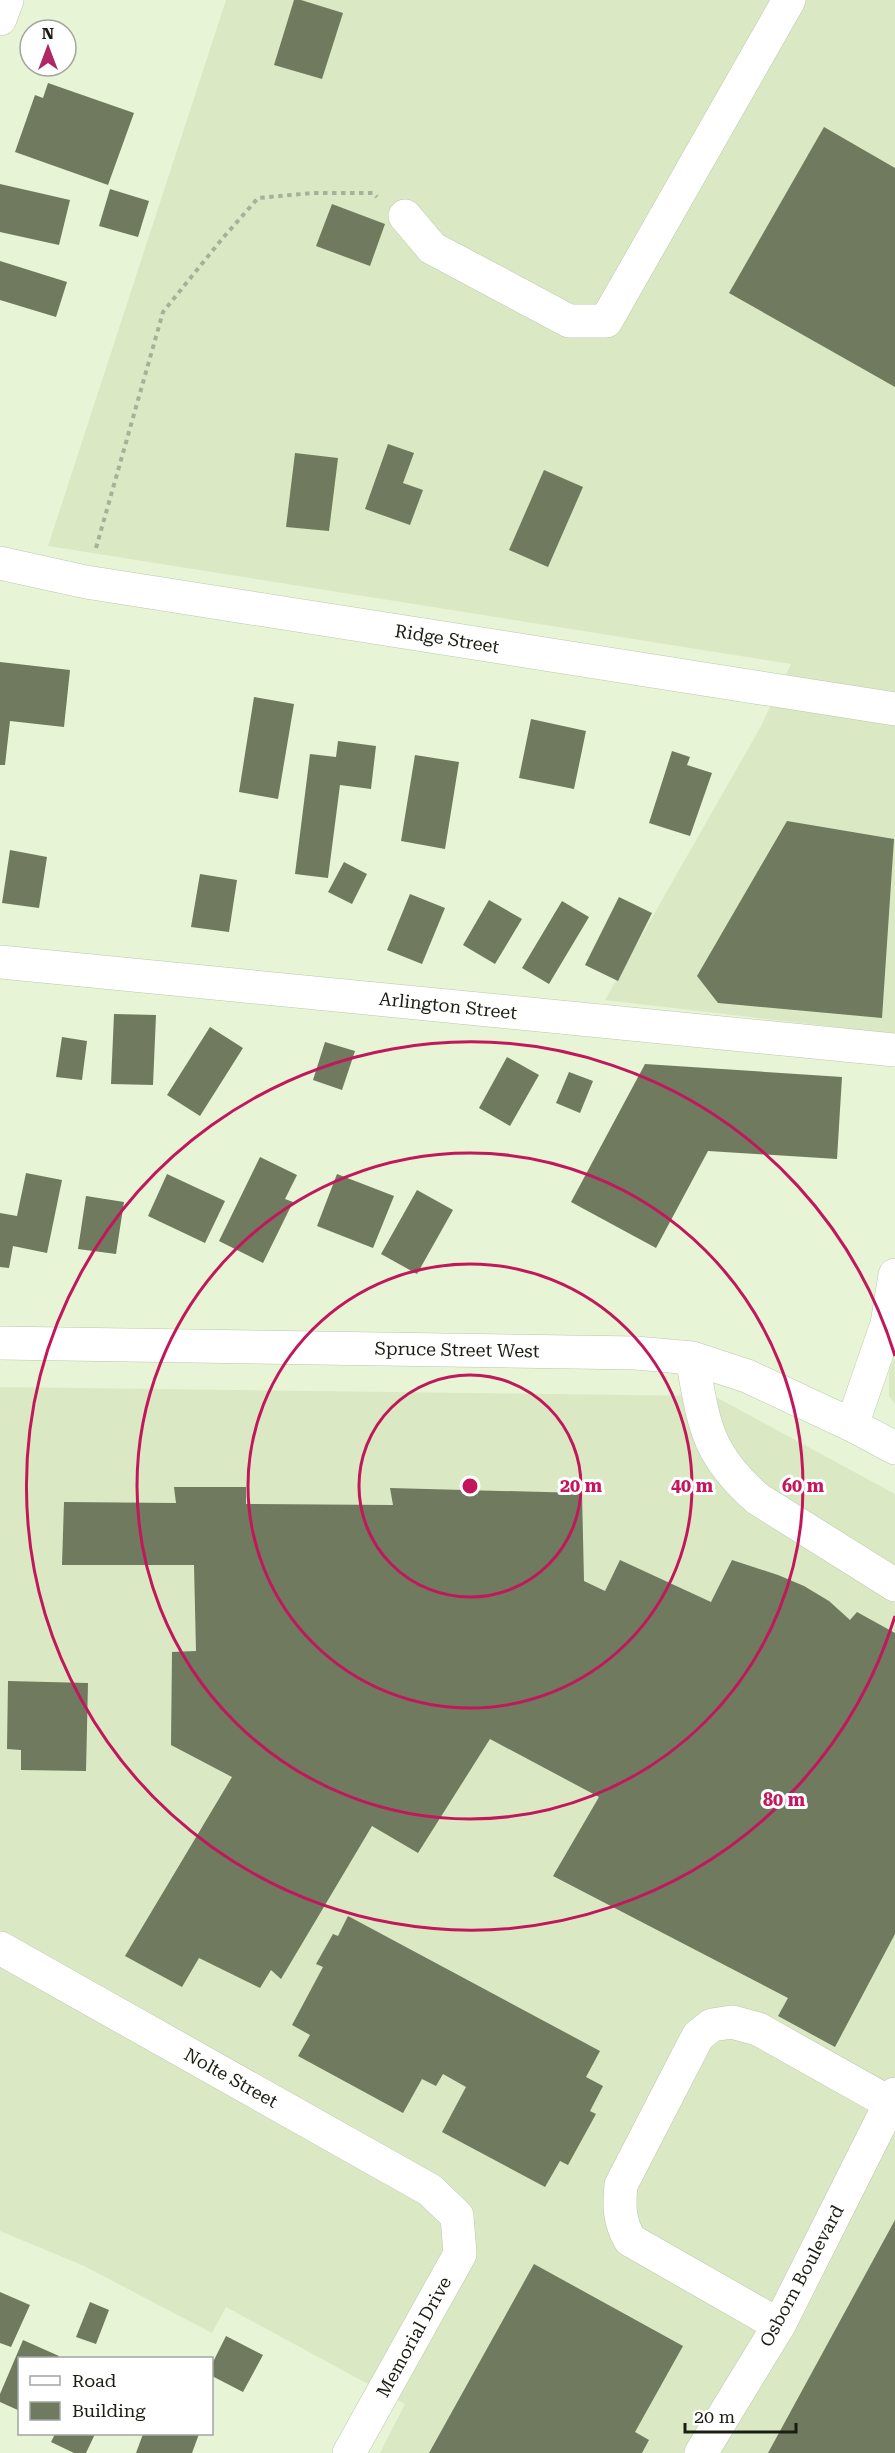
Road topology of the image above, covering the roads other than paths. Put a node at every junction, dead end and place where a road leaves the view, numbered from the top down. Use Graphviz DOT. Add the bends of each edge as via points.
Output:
graph roads {
  1 [pos="7,0"];
  2 [pos="789,0"];
  3 [pos="0,19"];
  4 [pos="405,216"];
  5 [pos="0,563"];
  6 [pos="895,709"];
  7 [pos="0,962"];
  8 [pos="895,1050"];
  9 [pos="895,1275"];
  10 [pos="0,1342"];
  11 [pos="692,1358"];
  12 [pos="852,1425"];
  13 [pos="895,1448"];
  14 [pos="895,1585"];
  15 [pos="0,1948"];
  16 [pos="893,2098"];
  17 [pos="457,2216"];
  18 [pos="779,2325"];
  19 [pos="349,2453"];
  20 [pos="701,2453"];
  1 -- 3 [label="street"];
  2 -- 4 [label="street" via="606,321 569,321 432,248"];
  5 -- 6 [label="street, Ridge Street" via="86,582"];
  7 -- 8 [label="street, Arlington Street"];
  9 -- 12 [label="street" via="887,1324"];
  10 -- 11 [label="street, Spruce Street West" via="624,1353"];
  11 -- 12 [label="street, Spruce Street West" via="747,1376"];
  11 -- 14 [label="street" via="707,1433 738,1483"];
  12 -- 13 [label="street, Spruce Street West"];
  15 -- 17 [label="street, Nolte Street" via="430,2190"];
  16 -- 18 [label="street, Osborn Boulevard"];
  16 -- 18 [label="street" via="758,2029 732,2022 712,2025 698,2036 621,2185 619,2210 622,2227 630,2240"];
  17 -- 19 [label="street, Memorial Drive" via="460,2254"];
  18 -- 20 [label="street, Osborn Boulevard"];
}
